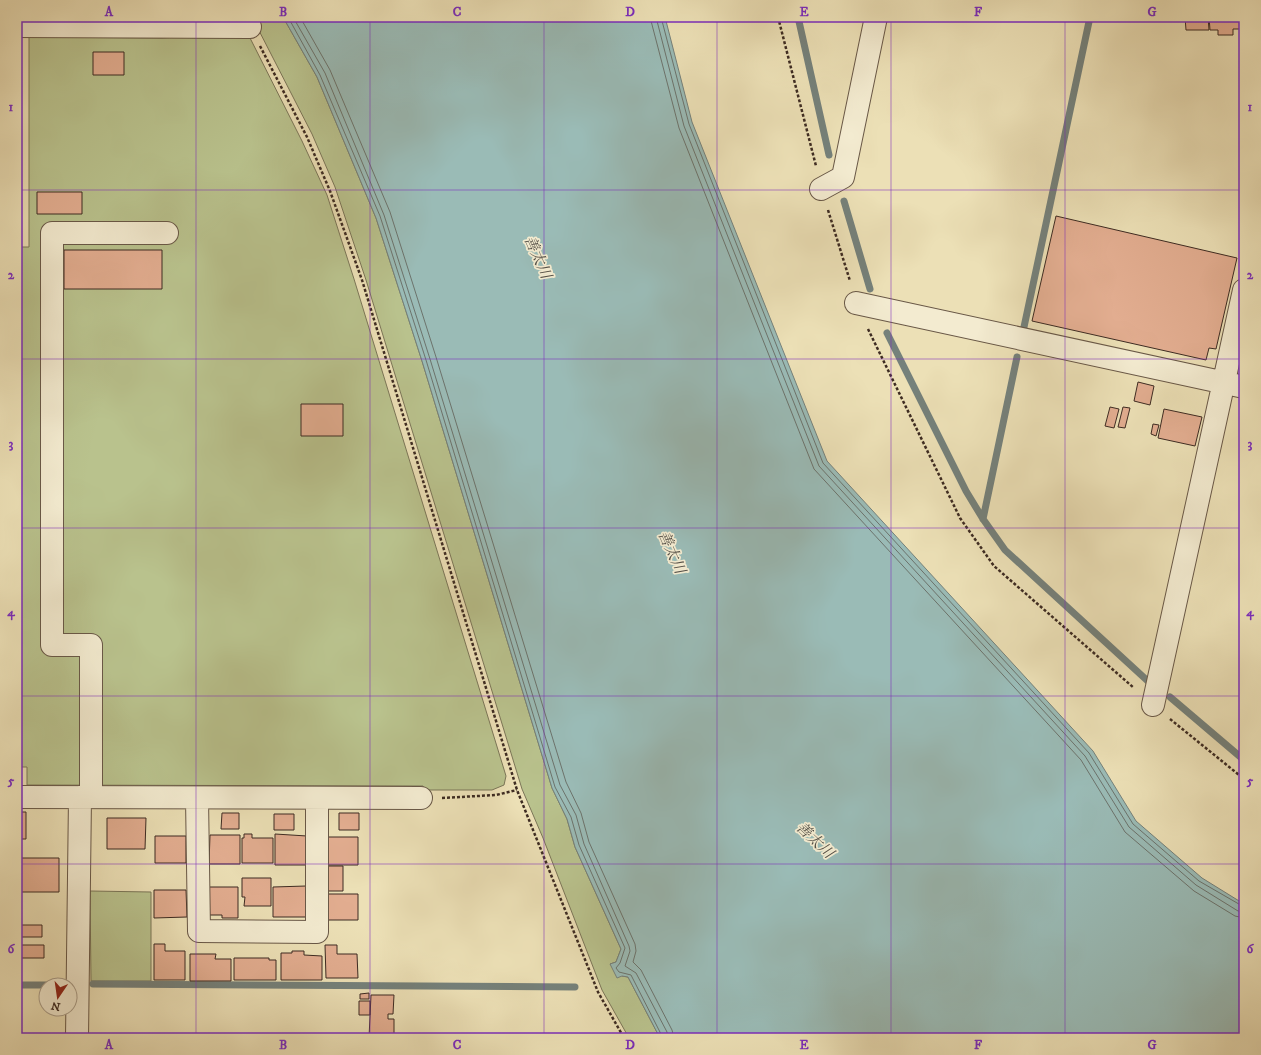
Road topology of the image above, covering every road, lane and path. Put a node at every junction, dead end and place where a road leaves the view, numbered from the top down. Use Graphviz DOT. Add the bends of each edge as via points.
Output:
graph roads {
  1 [pos="778,17"];
  2 [pos="876,17"];
  3 [pos="17,26"];
  4 [pos="250,27"];
  5 [pos="821,189"];
  6 [pos="167,233"];
  7 [pos="1244,290"];
  8 [pos="856,303"];
  9 [pos="1234,385"];
  10 [pos="1153,705"];
  11 [pos="1244,779"];
  12 [pos="517,790"];
  13 [pos="17,797"];
  14 [pos="85,797"];
  15 [pos="197,798"];
  16 [pos="317,798"];
  17 [pos="421,798"];
  18 [pos="77,1038"];
  19 [pos="624,1038"];
  1 -- 5 [label="path"];
  2 -- 5 [label="street" via="843,177"];
  3 -- 4 [label="street"];
  4 -- 12 [label="path" via="310,144 356,265"];
  5 -- 8 [label="path"];
  6 -- 14 [label="street" via="52,233 52,645 91,645"];
  7 -- 9 [label="street"];
  8 -- 9 [label="street"];
  8 -- 10 [label="path" via="960,518 994,566"];
  9 -- 10 [label="street"];
  10 -- 11 [label="path"];
  12 -- 17 [label="path" via="496,795"];
  12 -- 19 [label="path" via="598,992"];
  13 -- 14 [label="street"];
  14 -- 15 [label="street"];
  14 -- 18 [label="street"];
  15 -- 16 [label="street"];
  15 -- 16 [label="street" via="199,932 317,932"];
  16 -- 17 [label="street"];
}
